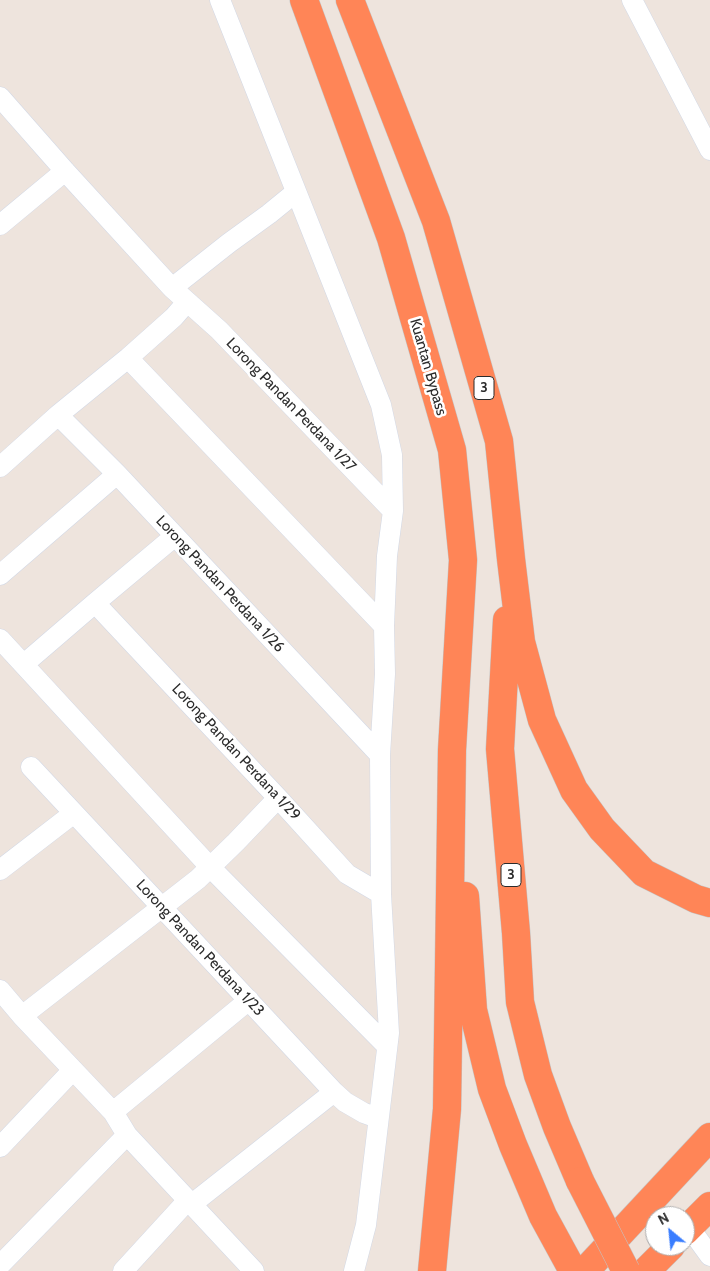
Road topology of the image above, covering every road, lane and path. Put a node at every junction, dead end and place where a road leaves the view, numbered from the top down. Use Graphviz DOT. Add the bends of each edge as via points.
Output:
graph roads {
  1 [pos="220,0"];
  2 [pos="304,0"];
  3 [pos="350,0"];
  4 [pos="632,0"];
  5 [pos="2,104"];
  6 [pos="710,150"];
  7 [pos="64,171"];
  8 [pos="296,192"];
  9 [pos="0,225"];
  10 [pos="172,288"];
  11 [pos="187,302"];
  12 [pos="128,358"];
  13 [pos="58,415"];
  14 [pos="0,467"];
  15 [pos="117,474"];
  16 [pos="393,510"];
  17 [pos="175,536"];
  18 [pos="511,559"];
  19 [pos="0,575"];
  20 [pos="95,602"];
  21 [pos="384,626"];
  22 [pos="0,639"];
  23 [pos="24,664"];
  24 [pos="452,750"];
  25 [pos="380,755"];
  26 [pos="31,767"];
  27 [pos="278,798"];
  28 [pos="74,813"];
  29 [pos="210,867"];
  30 [pos="0,870"];
  31 [pos="381,894"];
  32 [pos="710,903"];
  33 [pos="162,908"];
  34 [pos="249,1000"];
  35 [pos="8,1006"];
  36 [pos="387,1046"];
  37 [pos="73,1070"];
  38 [pos="334,1092"];
  39 [pos="112,1112"];
  40 [pos="378,1118"];
  41 [pos="127,1135"];
  42 [pos="710,1137"];
  43 [pos="0,1147"];
  44 [pos="190,1202"];
  45 [pos="710,1206"];
  46 [pos="695,1222"];
  47 [pos="695,1245"];
  48 [pos="661,1256"];
  49 [pos="710,1256"];
  50 [pos="0,1265"];
  51 [pos="122,1271"];
  52 [pos="253,1271"];
  53 [pos="354,1271"];
  54 [pos="432,1271"];
  55 [pos="574,1271"];
  56 [pos="585,1271"];
  57 [pos="626,1271"];
  58 [pos="646,1271"];
  1 -- 8 [label="street"];
  2 -- 24 [label="highway, Kuantan Bypass" via="391,238 452,450 463,560"];
  3 -- 18 [label="highway, 3" via="436,220 499,441"];
  4 -- 6 [label="street"];
  5 -- 7 [label="street, Lorong Pandan Perdana 1/27"];
  7 -- 9 [label="street"];
  7 -- 10 [label="street, Lorong Pandan Perdana 1/27"];
  8 -- 10 [label="street"];
  8 -- 16 [label="street" via="381,405 392,455"];
  10 -- 11 [label="street, Lorong Pandan Perdana 1/27"];
  11 -- 12 [label="street" via="174,318"];
  11 -- 16 [label="street, Lorong Pandan Perdana 1/27" via="219,330"];
  12 -- 13 [label="street"];
  12 -- 21 [label="street"];
  13 -- 14 [label="street"];
  13 -- 15 [label="street, Lorong Pandan Perdana 1/26"];
  15 -- 17 [label="street, Lorong Pandan Perdana 1/26"];
  15 -- 19 [label="street"];
  16 -- 21 [label="street"];
  17 -- 20 [label="street"];
  17 -- 25 [label="street, Lorong Pandan Perdana 1/26"];
  18 -- 32 [label="highway" via="521,642 542,720 574,790 602,829 644,873"];
  18 -- 57 [label="highway, 3, bridge" via="500,749 520,1002 538,1075 557,1127 580,1181"];
  20 -- 23 [label="street"];
  20 -- 27 [label="street, Lorong Pandan Perdana 1/29"];
  21 -- 25 [label="street"];
  22 -- 23 [label="street"];
  23 -- 29 [label="street"];
  24 -- 54 [label="highway" via="447,1109"];
  24 -- 55 [label="highway" via="473,1010 492,1089 513,1145 544,1216"];
  25 -- 31 [label="street"];
  26 -- 28 [label="street, Lorong Pandan Perdana 1/23"];
  27 -- 29 [label="street"];
  27 -- 31 [label="street, Lorong Pandan Perdana 1/29" via="347,874"];
  28 -- 30 [label="street"];
  28 -- 33 [label="street, Lorong Pandan Perdana 1/23"];
  29 -- 33 [label="street"];
  29 -- 36 [label="street"];
  31 -- 36 [label="street" via="389,1033"];
  33 -- 34 [label="street, Lorong Pandan Perdana 1/23"];
  33 -- 35 [label="street"];
  34 -- 38 [label="street, Lorong Pandan Perdana 1/23"];
  34 -- 39 [label="street"];
  35 -- 37 [label="street"];
  36 -- 40 [label="street"];
  37 -- 39 [label="street"];
  37 -- 43 [label="street"];
  38 -- 40 [label="street, Lorong Pandan Perdana 1/23" via="345,1102"];
  38 -- 44 [label="street"];
  39 -- 41 [label="street"];
  40 -- 53 [label="street" via="366,1225"];
  41 -- 44 [label="street"];
  41 -- 50 [label="street"];
  42 -- 56 [label="highway"];
  44 -- 51 [label="street"];
  44 -- 52 [label="street"];
  45 -- 46 [label="highway"];
  47 -- 49 [label="street"];
  48 -- 58 [label="highway"];
}
